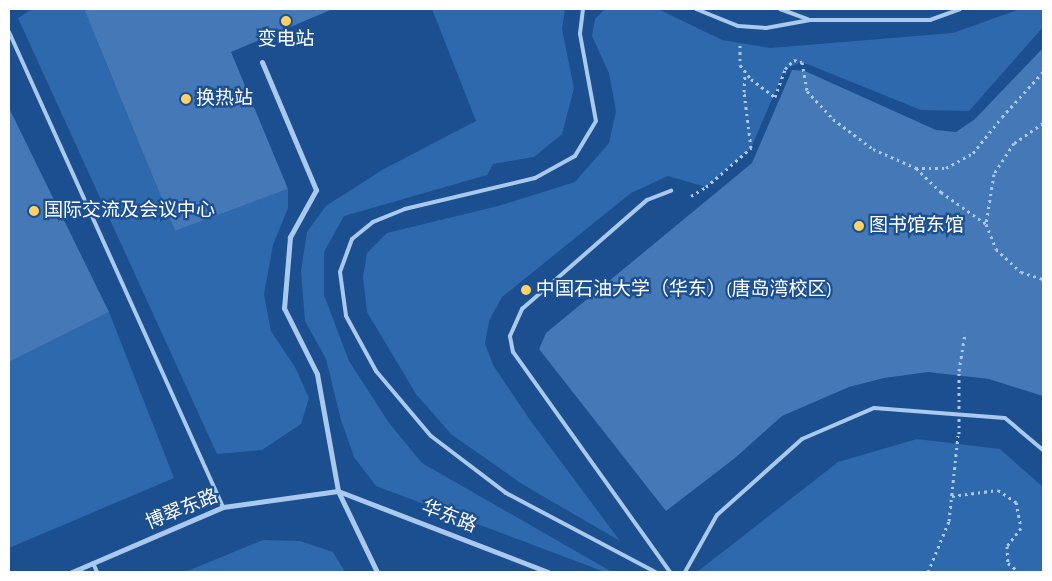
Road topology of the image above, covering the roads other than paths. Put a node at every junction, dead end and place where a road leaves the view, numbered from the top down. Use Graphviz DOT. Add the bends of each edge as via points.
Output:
graph roads {
  1 [pos="583,9"];
  2 [pos="696,9"];
  3 [pos="780,9"];
  4 [pos="960,9"];
  5 [pos="810,20"];
  6 [pos="9,32"];
  7 [pos="262,62"];
  8 [pos="671,191"];
  9 [pos="1043,450"];
  10 [pos="338,491"];
  11 [pos="223,507"];
  12 [pos="93,563"];
  13 [pos="72,572"];
  14 [pos="97,572"];
  15 [pos="377,572"];
  16 [pos="548,572"];
  17 [pos="655,572"];
  18 [pos="670,572"];
  19 [pos="685,572"];
  1 -- 17 [label="lane" via="580,34 596,121 574,156 535,178 405,209 373,222 352,239 340,272 342,290 346,316 376,371 430,436 506,493"];
  2 -- 5 [label="lane" via="738,26 766,28"];
  3 -- 5 [label="lane"];
  4 -- 5 [label="lane" via="930,20"];
  6 -- 11 [label="lane"];
  7 -- 10 [label="street" via="316,190 290,237 284,308 317,374"];
  8 -- 18 [label="lane" via="647,200 522,309 510,336 513,352"];
  9 -- 19 [label="lane" via="1005,418 874,408 802,438 717,514"];
  10 -- 11 [label="street, 博翠东路"];
  10 -- 15 [label="street"];
  10 -- 16 [label="street, 华东路"];
  11 -- 12 [label="street, 博翠东路"];
  12 -- 13 [label="street, 博翠东路"];
  12 -- 14 [label="lane"];
}
